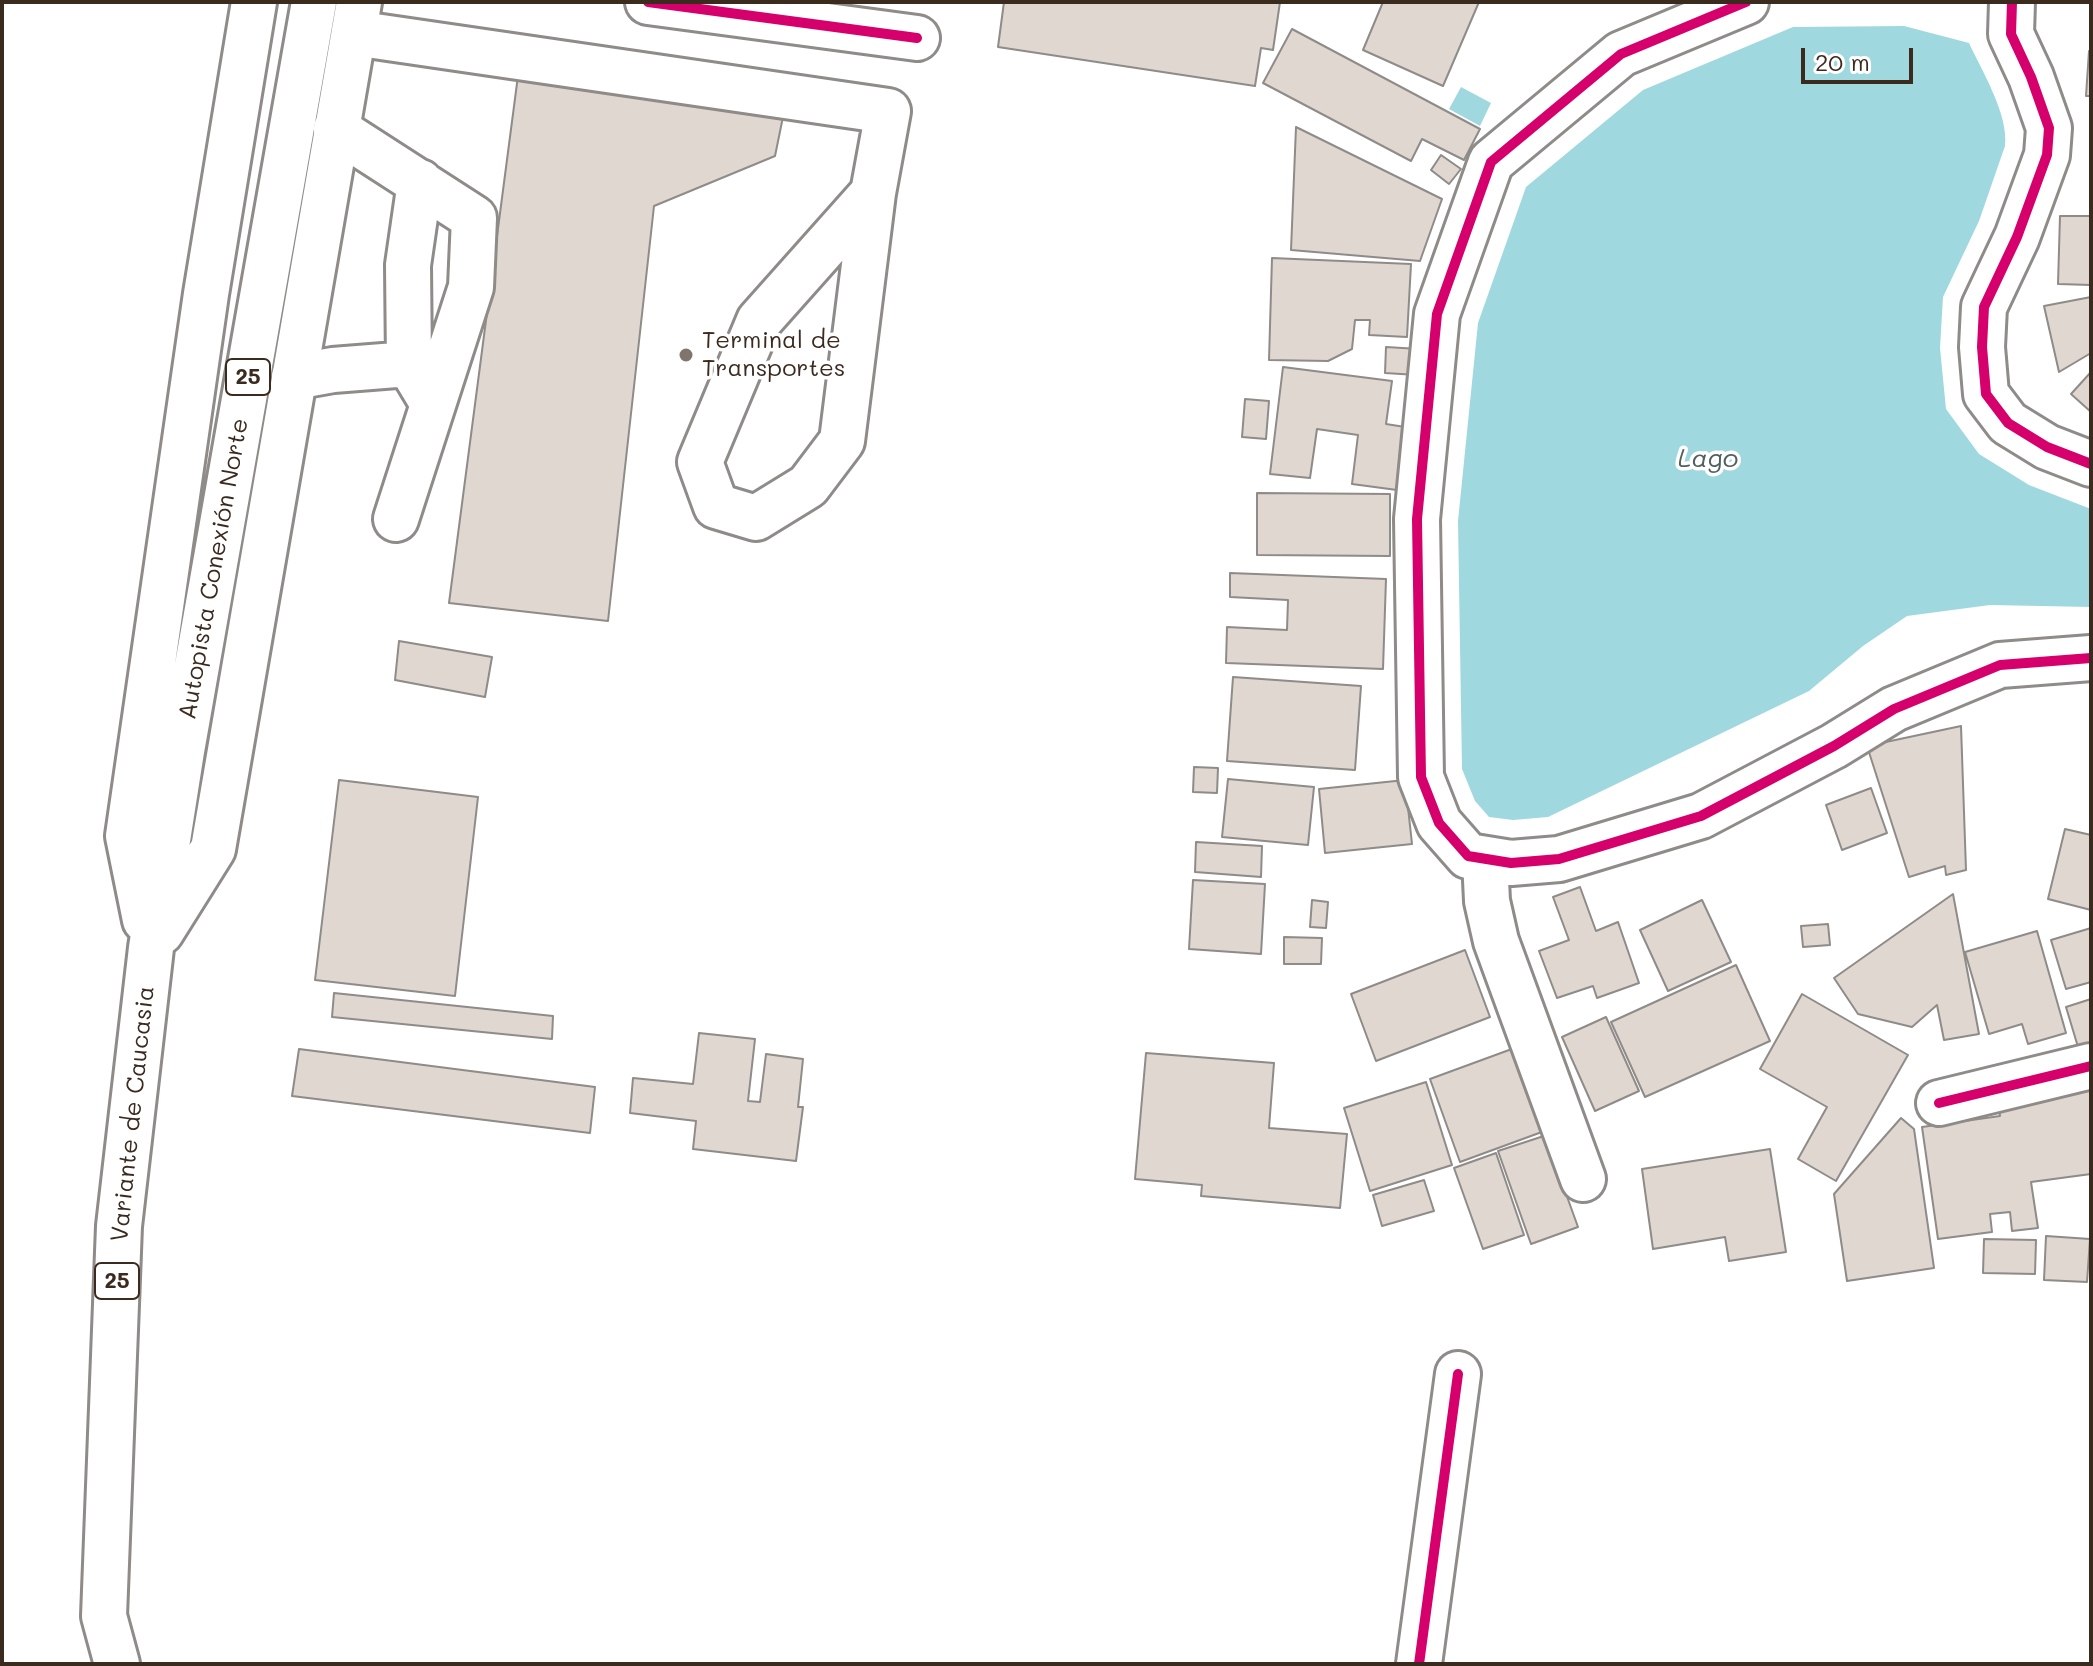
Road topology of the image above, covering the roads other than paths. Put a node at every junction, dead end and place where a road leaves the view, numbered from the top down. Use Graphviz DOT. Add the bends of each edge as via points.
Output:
graph roads {
  1 [pos="254,2"];
  2 [pos="314,2"];
  3 [pos="648,2"];
  4 [pos="1746,2"];
  5 [pos="2012,2"];
  6 [pos="356,18"];
  7 [pos="917,38"];
  8 [pos="336,129"];
  9 [pos="420,182"];
  10 [pos="873,193"];
  11 [pos="409,364"];
  12 [pos="294,377"];
  13 [pos="433,404"];
  14 [pos="2091,464"];
  15 [pos="396,519"];
  16 [pos="2091,658"];
  17 [pos="1485,859"];
  18 [pos="151,948"];
  19 [pos="2091,1066"];
  20 [pos="1939,1103"];
  21 [pos="1583,1179"];
  22 [pos="1458,1374"];
  23 [pos="104,1616"];
  24 [pos="84,1664"];
  25 [pos="117,1664"];
  26 [pos="1419,1664"];
  1 -- 18 [label="main road" via="128,836"];
  2 -- 18 [label="main road, Autopista Conexión Norte / 25"];
  3 -- 7 [label="main road"];
  4 -- 17 [label="main road" via="1621,54 1491,162 1437,314 1417,519 1421,777 1439,823 1468,856"];
  5 -- 14 [label="main road" via="2011,34 2049,128 2047,155 1984,307 1986,394 2008,423 2047,447"];
  6 -- 8 [label="main road"];
  6 -- 10 [label="main road" via="888,111"];
  8 -- 9 [label="main road"];
  8 -- 12 [label="main road"];
  9 -- 11 [label="main road" via="408,265"];
  9 -- 13 [label="main road" via="474,218 471,287"];
  10 -- 10 [label="main road" via="842,441 808,486 756,518 716,506 700,462 759,321"];
  11 -- 12 [label="main road"];
  11 -- 13 [label="main road"];
  12 -- 18 [label="main road" via="213,849"];
  13 -- 15 [label="main road"];
  16 -- 17 [label="main road" via="2000,665 1944,687 1894,709 1701,816 1559,859"];
  17 -- 21 [label="main road" via="1496,941"];
  18 -- 23 [label="main road, Variante de Caucasia / 25" via="119,1226"];
  19 -- 20 [label="main road"];
  22 -- 26 [label="main road"];
  23 -- 24 [label="main road, Variante de Caucasia / 25"];
  23 -- 25 [label="main road, Variante de Caucasia / 25"];
}
